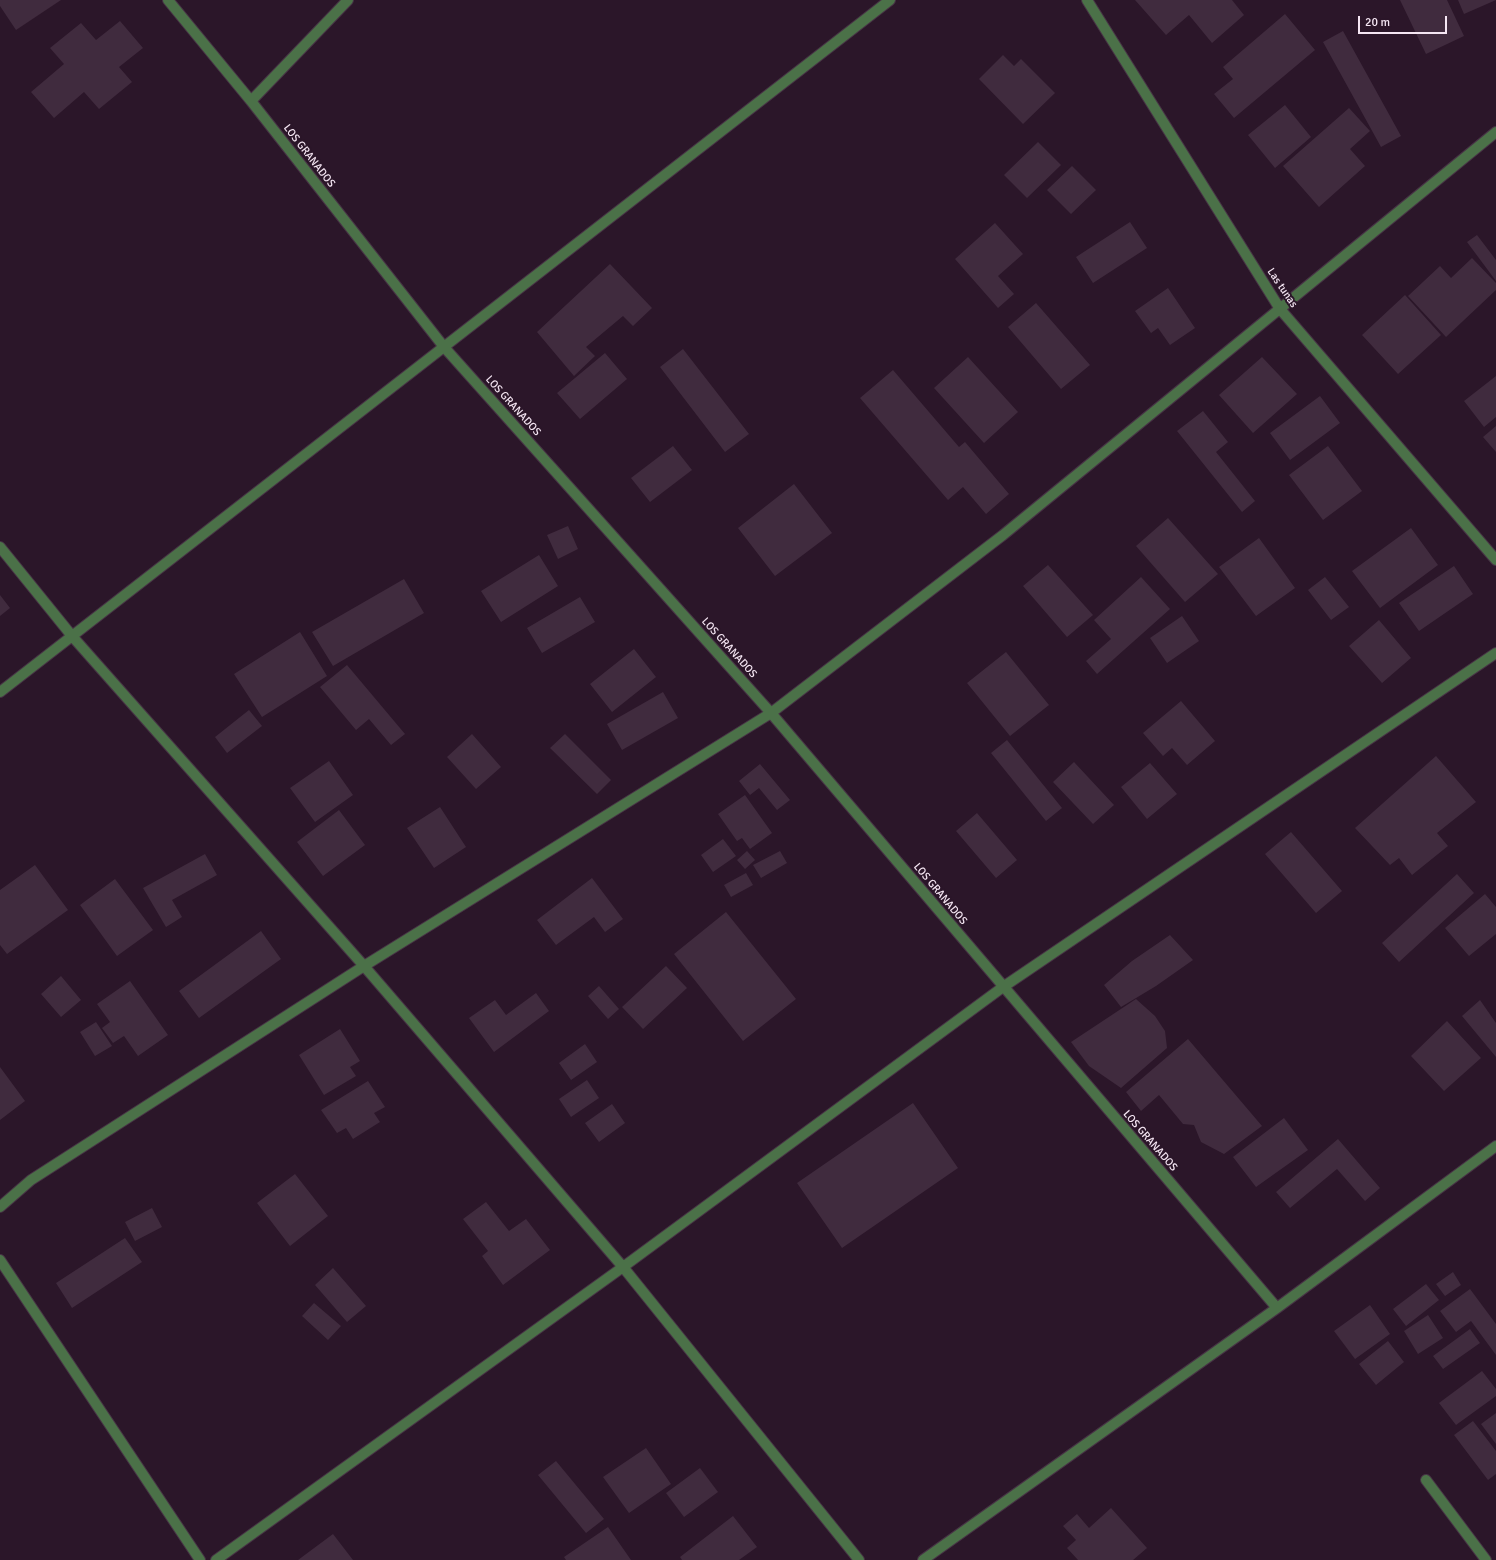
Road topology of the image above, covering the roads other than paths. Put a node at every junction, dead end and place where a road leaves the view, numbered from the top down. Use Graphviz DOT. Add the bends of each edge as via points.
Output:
graph roads {
  1 [pos="168,0"];
  2 [pos="348,0"];
  3 [pos="890,0"];
  4 [pos="1087,0"];
  5 [pos="251,101"];
  6 [pos="1496,132"];
  7 [pos="1280,309"];
  8 [pos="444,347"];
  9 [pos="0,547"];
  10 [pos="1496,560"];
  11 [pos="72,636"];
  12 [pos="1496,653"];
  13 [pos="0,692"];
  14 [pos="771,713"];
  15 [pos="364,966"];
  16 [pos="1003,987"];
  17 [pos="1496,1146"];
  18 [pos="0,1207"];
  19 [pos="0,1260"];
  20 [pos="622,1267"];
  21 [pos="1277,1308"];
  22 [pos="1426,1480"];
  23 [pos="200,1560"];
  24 [pos="216,1560"];
  25 [pos="859,1560"];
  26 [pos="923,1560"];
  27 [pos="1486,1560"];
  1 -- 5 [label="street, LOS GRANADOS"];
  2 -- 5 [label="street"];
  3 -- 8 [label="street"];
  4 -- 7 [label="street, Las tunas"];
  5 -- 8 [label="street, LOS GRANADOS"];
  6 -- 7 [label="street"];
  7 -- 10 [label="street, Las tunas"];
  7 -- 14 [label="street" via="1004,535"];
  8 -- 11 [label="street"];
  8 -- 14 [label="street, LOS GRANADOS"];
  9 -- 11 [label="street"];
  11 -- 13 [label="street"];
  11 -- 15 [label="street"];
  12 -- 16 [label="street"];
  14 -- 15 [label="street"];
  14 -- 16 [label="street, LOS GRANADOS"];
  15 -- 18 [label="street" via="31,1180"];
  15 -- 20 [label="street"];
  16 -- 20 [label="street"];
  16 -- 21 [label="street, LOS GRANADOS"];
  17 -- 21 [label="street"];
  19 -- 23 [label="street"];
  20 -- 24 [label="street"];
  20 -- 25 [label="street"];
  21 -- 26 [label="street"];
  22 -- 27 [label="street"];
}
